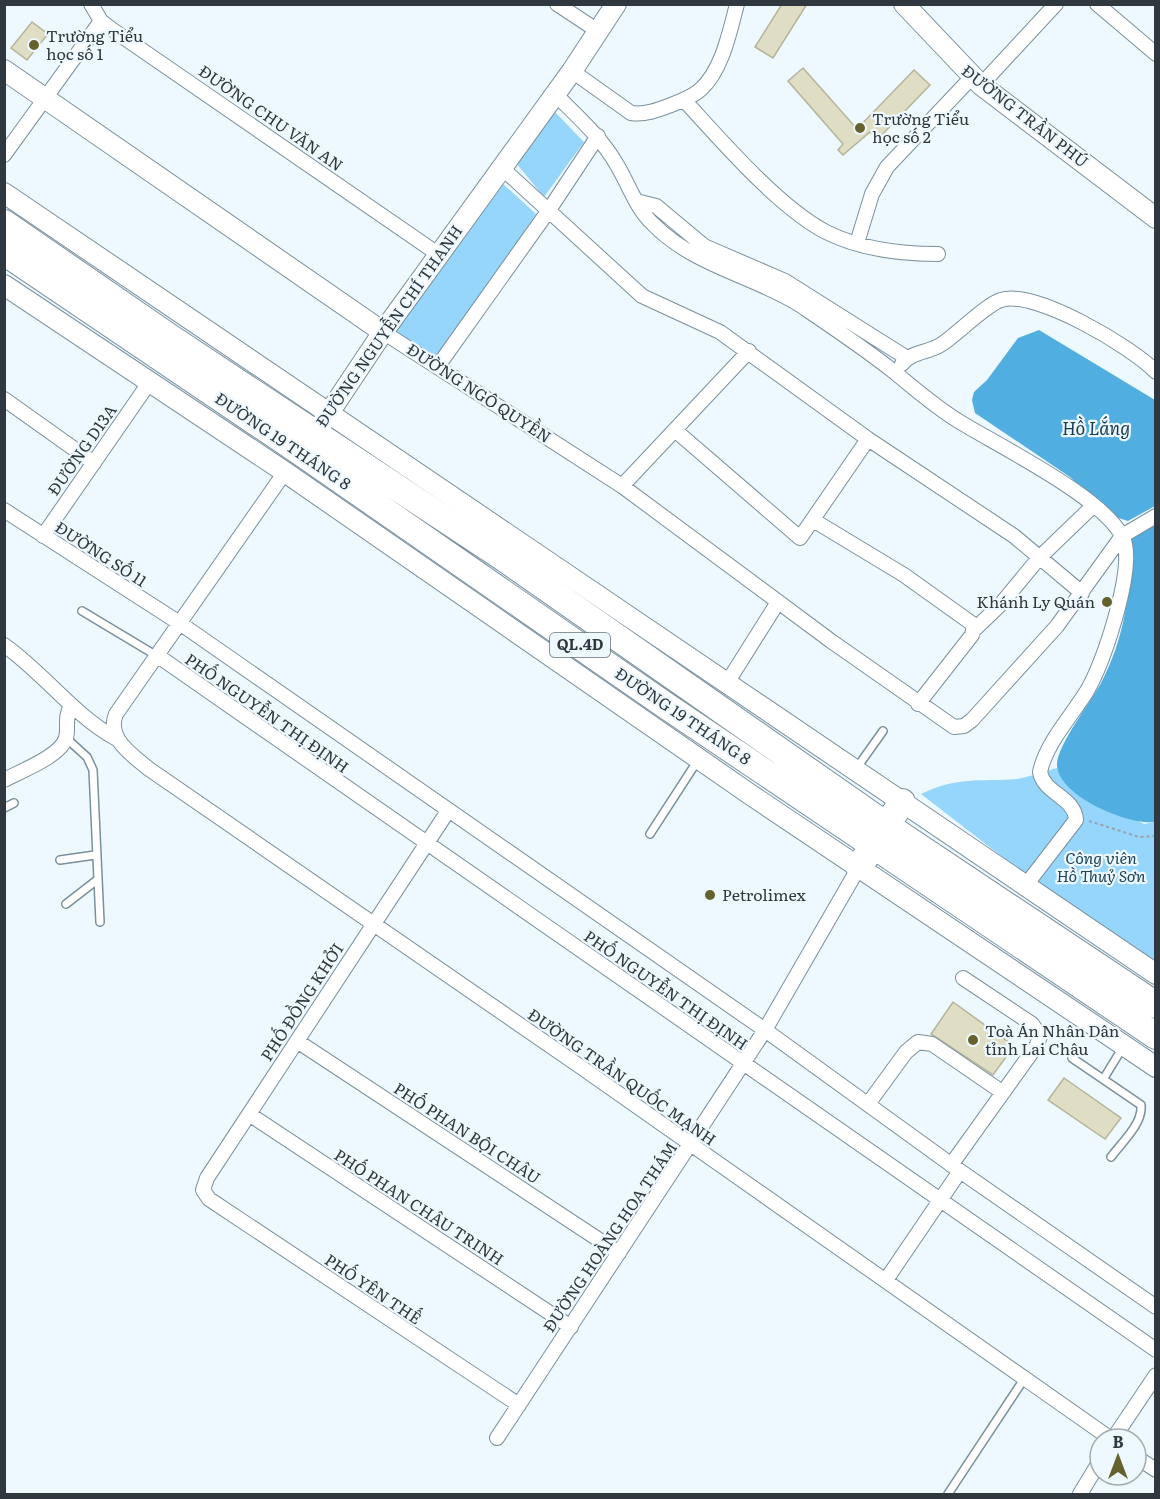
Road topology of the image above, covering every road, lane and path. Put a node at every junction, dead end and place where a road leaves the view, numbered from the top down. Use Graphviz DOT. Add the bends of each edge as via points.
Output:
graph roads {
  1 [pos="91,4"];
  2 [pos="557,4"];
  3 [pos="616,4"];
  4 [pos="737,4"];
  5 [pos="904,4"];
  6 [pos="1056,4"];
  7 [pos="1097,4"];
  8 [pos="101,21"];
  9 [pos="598,31"];
  10 [pos="1155,54"];
  11 [pos="4,70"];
  12 [pos="572,71"];
  13 [pos="976,81"];
  14 [pos="555,94"];
  15 [pos="45,96"];
  16 [pos="684,100"];
  17 [pos="598,136"];
  18 [pos="4,155"];
  19 [pos="502,168"];
  20 [pos="4,193"];
  21 [pos="636,201"];
  22 [pos="549,210"];
  23 [pos="1155,218"];
  24 [pos="4,223"];
  25 [pos="858,243"];
  26 [pos="4,252"];
  27 [pos="438,254"];
  28 [pos="938,254"];
  29 [pos="4,285"];
  30 [pos="383,332"];
  31 [pos="749,351"];
  32 [pos="907,358"];
  33 [pos="438,366"];
  34 [pos="1155,372"];
  35 [pos="895,373"];
  36 [pos="149,383"];
  37 [pos="4,399"];
  38 [pos="323,423"];
  39 [pos="676,431"];
  40 [pos="868,439"];
  41 [pos="300,452"];
  42 [pos="94,463"];
  43 [pos="285,472"];
  44 [pos="622,486"];
  45 [pos="1094,505"];
  46 [pos="6,514"];
  47 [pos="1155,516"];
  48 [pos="813,520"];
  49 [pos="43,536"];
  50 [pos="1122,536"];
  51 [pos="1039,558"];
  52 [pos="1082,593"];
  53 [pos="778,602"];
  54 [pos="82,611"];
  55 [pos="181,624"];
  56 [pos="975,629"];
  57 [pos="4,645"];
  58 [pos="158,656"];
  59 [pos="727,683"];
  60 [pos="918,704"];
  61 [pos="71,706"];
  62 [pos="883,731"];
  63 [pos="66,738"];
  64 [pos="117,739"];
  65 [pos="699,758"];
  66 [pos="854,771"];
  67 [pos="6,777"];
  68 [pos="902,802"];
  69 [pos="14,803"];
  70 [pos="4,808"];
  71 [pos="448,811"];
  72 [pos="1076,816"];
  73 [pos="650,834"];
  74 [pos="879,835"];
  75 [pos="1155,836"];
  76 [pos="426,844"];
  77 [pos="95,855"];
  78 [pos="60,860"];
  79 [pos="859,867"];
  80 [pos="97,880"];
  81 [pos="1026,885"];
  82 [pos="66,904"];
  83 [pos="100,922"];
  84 [pos="372,925"];
  85 [pos="1155,974"];
  86 [pos="963,978"];
  87 [pos="1155,1005"];
  88 [pos="765,1030"];
  89 [pos="1155,1036"];
  90 [pos="297,1041"];
  91 [pos="1124,1045"];
  92 [pos="1072,1058"];
  93 [pos="743,1063"];
  94 [pos="1155,1067"];
  95 [pos="1104,1078"];
  96 [pos="1002,1092"];
  97 [pos="868,1104"];
  98 [pos="249,1114"];
  99 [pos="691,1145"];
  100 [pos="1111,1157"];
  101 [pos="955,1168"];
  102 [pos="209,1199"];
  103 [pos="940,1202"];
  104 [pos="619,1252"];
  105 [pos="886,1280"];
  106 [pos="1155,1307"];
  107 [pos="571,1327"];
  108 [pos="1155,1350"];
  109 [pos="1155,1375"];
  110 [pos="1024,1379"];
  111 [pos="519,1405"];
  112 [pos="1094,1427"];
  113 [pos="1120,1427"];
  114 [pos="497,1438"];
  115 [pos="1088,1481"];
  116 [pos="948,1494"];
  117 [pos="1080,1494"];
  1 -- 8 [label="street, ĐƯỜNG CHU VĂN AN"];
  2 -- 9 [label="street"];
  3 -- 9 [label="street, ĐƯỜNG NGUYỄN CHÍ THANH"];
  4 -- 16 [label="street" via="711,76 698,92"];
  5 -- 13 [label="street, ĐƯỜNG TRẦN PHÚ"];
  6 -- 13 [label="street"];
  7 -- 10 [label="street"];
  8 -- 15 [label="street"];
  8 -- 27 [label="street, ĐƯỜNG CHU VĂN AN"];
  9 -- 12 [label="street, ĐƯỜNG NGUYỄN CHÍ THANH"];
  11 -- 15 [label="street, ĐƯỜNG NGÔ QUYỀN"];
  12 -- 14 [label="street, ĐƯỜNG NGUYỄN CHÍ THANH"];
  12 -- 16 [label="street" via="631,113 650,112"];
  13 -- 23 [label="street, ĐƯỜNG TRẦN PHÚ"];
  13 -- 25 [label="street" via="887,167 872,194"];
  14 -- 17 [label="street"];
  14 -- 19 [label="street, ĐƯỜNG NGUYỄN CHÍ THANH"];
  15 -- 18 [label="street"];
  15 -- 30 [label="street, ĐƯỜNG NGÔ QUYỀN"];
  16 -- 25 [label="street" via="796,212 826,232"];
  17 -- 21 [label="street"];
  17 -- 22 [label="street"];
  19 -- 22 [label="street"];
  19 -- 27 [label="street, ĐƯỜNG NGUYỄN CHÍ THANH"];
  20 -- 38 [label="street, ĐƯỜNG 19 THÁNG 8"];
  21 -- 32 [label="street" via="656,206 704,246 784,281"];
  21 -- 35 [label="street" via="652,224 678,244 723,270 798,304"];
  22 -- 31 [label="street" via="642,296 720,332"];
  22 -- 33 [label="street"];
  24 -- 38 [label="highway, ĐƯỜNG 19 THÁNG 8 / QL.4D" via="171,338"];
  25 -- 28 [label="street" via="897,252"];
  26 -- 41 [label="highway, ĐƯỜNG 19 THÁNG 8 / QL.4D"];
  27 -- 30 [label="street, ĐƯỜNG NGUYỄN CHÍ THANH"];
  29 -- 36 [label="street, ĐƯỜNG 19 THÁNG 8"];
  30 -- 33 [label="street, ĐƯỜNG NGÔ QUYỀN"];
  30 -- 38 [label="street, ĐƯỜNG NGUYỄN CHÍ THANH"];
  31 -- 39 [label="street"];
  31 -- 40 [label="street"];
  32 -- 34 [label="street" via="939,346 995,302 1015,298 1038,303 1110,337"];
  32 -- 35 [label="street"];
  33 -- 44 [label="street, ĐƯỜNG NGÔ QUYỀN"];
  35 -- 45 [label="street" via="937,408"];
  36 -- 42 [label="street, ĐƯỜNG D13A"];
  36 -- 43 [label="street, ĐƯỜNG 19 THÁNG 8"];
  37 -- 42 [label="street"];
  38 -- 41 [label="street, ĐƯỜNG NGUYỄN CHÍ THANH"];
  38 -- 59 [label="street, ĐƯỜNG 19 THÁNG 8"];
  38 -- 74 [label="highway, ĐƯỜNG 19 THÁNG 8 / QL.4D"];
  39 -- 44 [label="street"];
  39 -- 48 [label="street" via="800,538"];
  40 -- 48 [label="street"];
  40 -- 51 [label="street" via="991,520"];
  41 -- 43 [label="street, ĐƯỜNG NGUYỄN CHÍ THANH"];
  41 -- 74 [label="highway, ĐƯỜNG 19 THÁNG 8 / QL.4D"];
  42 -- 49 [label="street, ĐƯỜNG D13A"];
  43 -- 55 [label="street, ĐƯỜNG NGUYỄN CHÍ THANH"];
  43 -- 65 [label="street, ĐƯỜNG 19 THÁNG 8"];
  44 -- 53 [label="street, ĐƯỜNG NGÔ QUYỀN"];
  45 -- 50 [label="street"];
  45 -- 51 [label="street"];
  46 -- 49 [label="street, ĐƯỜNG SỐ 11"];
  47 -- 50 [label="street"];
  48 -- 56 [label="street" via="940,599"];
  49 -- 55 [label="street, ĐƯỜNG SỐ 11"];
  50 -- 52 [label="street"];
  50 -- 72 [label="street" via="1126,554 1123,580 1106,648 1092,681 1040,772 1042,780 1072,806"];
  51 -- 52 [label="street"];
  51 -- 56 [label="street"];
  52 -- 60 [label="street, ĐƯỜNG NGÔ QUYỀN" via="972,720 959,728 948,725"];
  53 -- 59 [label="street"];
  53 -- 60 [label="street, ĐƯỜNG NGÔ QUYỀN"];
  54 -- 58 [label="lane"];
  55 -- 58 [label="street, ĐƯỜNG NGUYỄN CHÍ THANH"];
  55 -- 71 [label="street, PHỐ NGUYỄN THỊ ĐỊNH"];
  56 -- 60 [label="street"];
  57 -- 61 [label="street, ĐƯỜNG TRẦN QUỐC MẠNH"];
  58 -- 64 [label="street, ĐƯỜNG NGUYỄN CHÍ THANH" via="116,714 113,722"];
  58 -- 76 [label="street, PHỐ NGUYỄN THỊ ĐỊNH"];
  59 -- 66 [label="street, ĐƯỜNG 19 THÁNG 8"];
  61 -- 63 [label="street"];
  61 -- 64 [label="street, ĐƯỜNG TRẦN QUỐC MẠNH" via="89,723"];
  62 -- 66 [label="lane"];
  63 -- 67 [label="street" via="44,759"];
  63 -- 77 [label="lane" via="87,757 93,770"];
  64 -- 84 [label="street, ĐƯỜNG TRẦN QUỐC MẠNH" via="149,769"];
  65 -- 73 [label="lane"];
  65 -- 79 [label="street, ĐƯỜNG 19 THÁNG 8"];
  66 -- 68 [label="street, ĐƯỜNG 19 THÁNG 8"];
  68 -- 74 [label="highway"];
  68 -- 81 [label="street, ĐƯỜNG 19 THÁNG 8"];
  69 -- 70 [label="lane"];
  71 -- 76 [label="street, PHỐ ĐỒNG KHỞI"];
  71 -- 88 [label="street, PHỐ NGUYỄN THỊ ĐỊNH"];
  72 -- 75 [label="path" via="1139,837"];
  72 -- 81 [label="street"];
  74 -- 79 [label="highway"];
  74 -- 87 [label="highway, ĐƯỜNG 19 THÁNG 8 / QL.4D"];
  74 -- 89 [label="highway, ĐƯỜNG 19 THÁNG 8 / QL.4D"];
  76 -- 84 [label="street, PHỐ ĐỒNG KHỞI"];
  76 -- 93 [label="street, PHỐ NGUYỄN THỊ ĐỊNH"];
  77 -- 78 [label="lane"];
  77 -- 80 [label="lane"];
  79 -- 88 [label="street, ĐƯỜNG HOÀNG HOA THÁM"];
  79 -- 91 [label="street, ĐƯỜNG 19 THÁNG 8"];
  80 -- 82 [label="lane"];
  80 -- 83 [label="lane"];
  81 -- 85 [label="street, ĐƯỜNG 19 THÁNG 8"];
  84 -- 90 [label="street, PHỐ ĐỒNG KHỞI"];
  84 -- 99 [label="street, ĐƯỜNG TRẦN QUỐC MẠNH"];
  86 -- 96 [label="street" via="1039,1032 1037,1045"];
  88 -- 93 [label="street, ĐƯỜNG HOÀNG HOA THÁM"];
  88 -- 97 [label="street, PHỐ NGUYỄN THỊ ĐỊNH"];
  90 -- 98 [label="street, PHỐ ĐỒNG KHỞI"];
  90 -- 104 [label="street, PHỐ PHAN BỘI CHÂU"];
  91 -- 94 [label="street, ĐƯỜNG 19 THÁNG 8"];
  91 -- 95 [label="lane"];
  92 -- 95 [label="lane"];
  93 -- 99 [label="street, ĐƯỜNG HOÀNG HOA THÁM"];
  93 -- 103 [label="street, PHỐ NGUYỄN THỊ ĐỊNH"];
  95 -- 100 [label="lane" via="1135,1099 1142,1109 1134,1127"];
  96 -- 97 [label="street" via="932,1044 918,1042 906,1052"];
  96 -- 101 [label="street"];
  97 -- 101 [label="street, PHỐ NGUYỄN THỊ ĐỊNH"];
  98 -- 102 [label="street, PHỐ ĐỒNG KHỞI" via="207,1178 203,1190"];
  98 -- 107 [label="street, PHỐ PHAN CHÂU TRINH"];
  99 -- 104 [label="street, ĐƯỜNG HOÀNG HOA THÁM"];
  99 -- 105 [label="street, ĐƯỜNG TRẦN QUỐC MẠNH"];
  101 -- 103 [label="street"];
  101 -- 106 [label="street, PHỐ NGUYỄN THỊ ĐỊNH"];
  102 -- 111 [label="street, PHỐ YÊN THẾ"];
  103 -- 105 [label="street"];
  103 -- 108 [label="street, PHỐ NGUYỄN THỊ ĐỊNH"];
  104 -- 107 [label="street, ĐƯỜNG HOÀNG HOA THÁM"];
  105 -- 110 [label="street, ĐƯỜNG TRẦN QUỐC MẠNH"];
  107 -- 111 [label="street, ĐƯỜNG HOÀNG HOA THÁM"];
  109 -- 113 [label="street"];
  110 -- 112 [label="street, ĐƯỜNG TRẦN QUỐC MẠNH"];
  110 -- 116 [label="lane"];
  111 -- 114 [label="street, ĐƯỜNG HOÀNG HOA THÁM"];
  115 -- 117 [label="street"];
}
